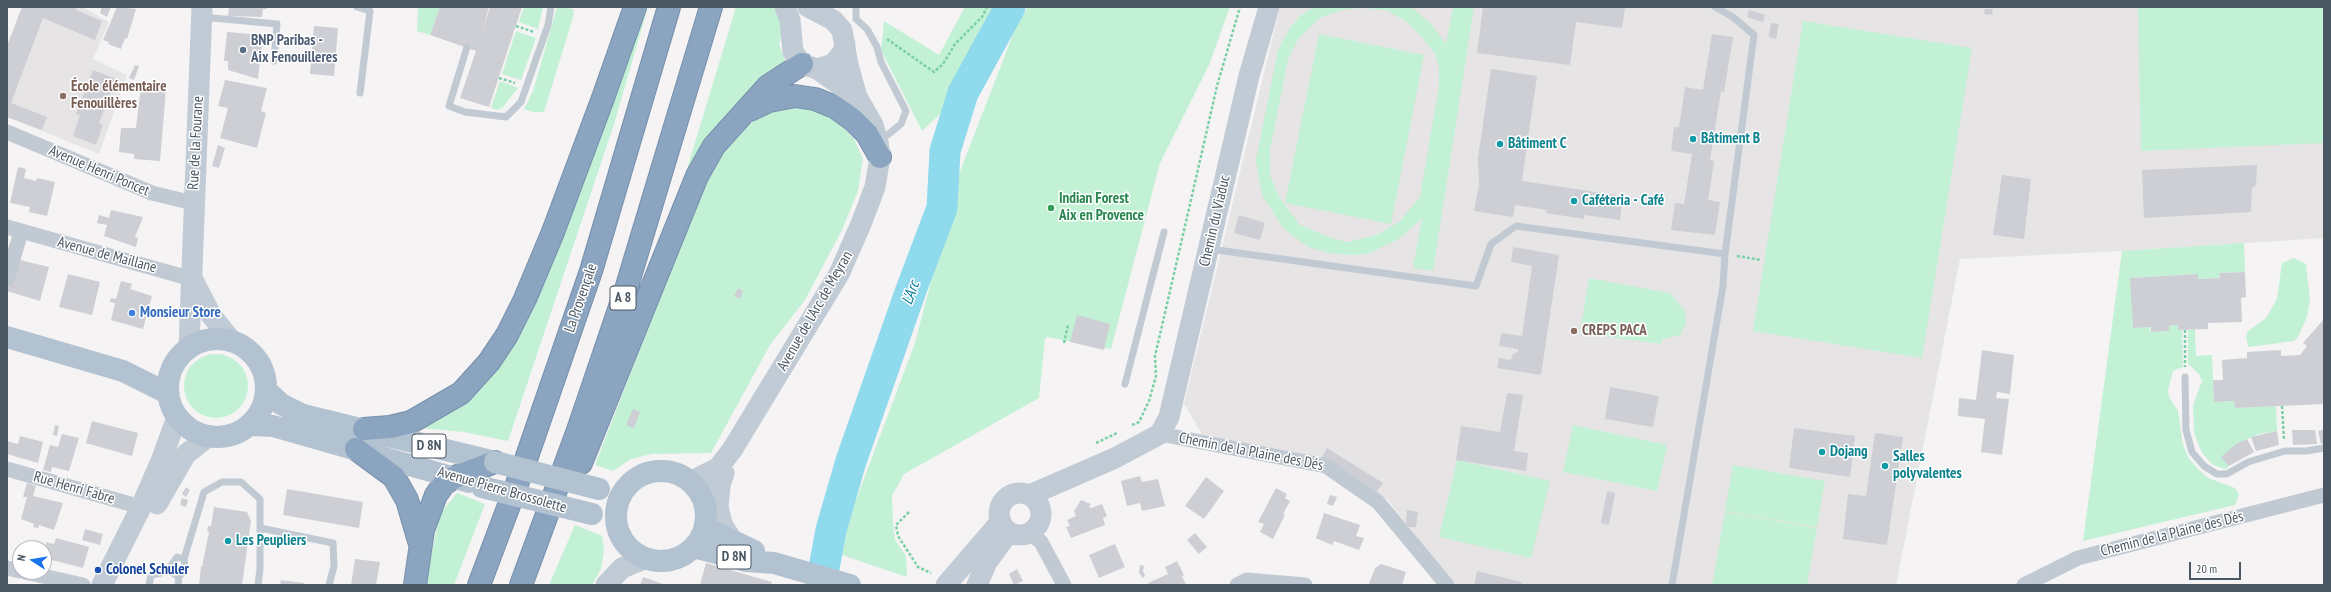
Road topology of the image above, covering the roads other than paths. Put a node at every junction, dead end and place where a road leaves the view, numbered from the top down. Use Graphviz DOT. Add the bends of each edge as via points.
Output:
graph roads {
  1 [pos="357,7"];
  2 [pos="551,7"];
  3 [pos="635,7"];
  4 [pos="669,7"];
  5 [pos="711,7"];
  6 [pos="785,7"];
  7 [pos="808,7"];
  8 [pos="856,7"];
  9 [pos="1269,7"];
  10 [pos="1715,7"];
  11 [pos="202,12"];
  12 [pos="842,27"];
  13 [pos="792,37"];
  14 [pos="467,48"];
  15 [pos="274,61"];
  16 [pos="810,66"];
  17 [pos="360,93"];
  18 [pos="857,97"];
  19 [pos="744,113"];
  20 [pos="7,132"];
  21 [pos="879,150"];
  22 [pos="193,203"];
  23 [pos="7,226"];
  24 [pos="21,232"];
  25 [pos="1164,232"];
  26 [pos="1209,248"];
  27 [pos="1725,254"];
  28 [pos="7,279"];
  29 [pos="192,279"];
  30 [pos="7,337"];
  31 [pos="231,340"];
  32 [pos="189,347"];
  33 [pos="172,366"];
  34 [pos="123,371"];
  35 [pos="2185,377"];
  36 [pos="1125,384"];
  37 [pos="266,390"];
  38 [pos="168,393"];
  39 [pos="177,417"];
  40 [pos="250,425"];
  41 [pos="364,429"];
  42 [pos="1160,434"];
  43 [pos="208,437"];
  44 [pos="2324,448"];
  45 [pos="356,449"];
  46 [pos="732,450"];
  47 [pos="494,462"];
  48 [pos="718,468"];
  49 [pos="7,469"];
  50 [pos="455,477"];
  51 [pos="690,482"];
  52 [pos="622,492"];
  53 [pos="2324,495"];
  54 [pos="703,500"];
  55 [pos="1035,502"];
  56 [pos="141,507"];
  57 [pos="616,519"];
  58 [pos="705,524"];
  59 [pos="260,528"];
  60 [pos="1013,529"];
  61 [pos="734,543"];
  62 [pos="694,547"];
  63 [pos="422,550"];
  64 [pos="184,558"];
  65 [pos="644,559"];
  66 [pos="774,563"];
  67 [pos="170,571"];
  68 [pos="179,576"];
  69 [pos="52,578"];
  70 [pos="83,585"];
  71 [pos="102,585"];
  72 [pos="116,585"];
  73 [pos="149,585"];
  74 [pos="178,585"];
  75 [pos="258,585"];
  76 [pos="329,585"];
  77 [pos="416,585"];
  78 [pos="479,585"];
  79 [pos="521,585"];
  80 [pos="527,585"];
  81 [pos="606,585"];
  82 [pos="850,585"];
  83 [pos="946,585"];
  84 [pos="977,585"];
  85 [pos="1064,585"];
  86 [pos="1237,585"];
  87 [pos="1305,585"];
  88 [pos="1447,585"];
  89 [pos="1672,585"];
  90 [pos="2024,585"];
  1 -- 17 [label="lane" via="370,11"];
  2 -- 14 [label="lane" via="544,36 521,102 506,117 465,112 449,106"];
  3 -- 41 [label="highway" via="553,232 525,299 493,357 461,393 431,412 411,422"];
  4 -- 78 [label="highway, La Provençale" via="591,271 523,468"];
  5 -- 79 [label="highway, A 8" via="626,286 577,433"];
  6 -- 13 [label="main road, Avenue de l'Arc de Meyran"];
  7 -- 12 [label="main road"];
  8 -- 12 [label="lane"];
  9 -- 26 [label="main road, Chemin du Viaduc" via="1249,76"];
  10 -- 27 [label="lane" via="1733,17 1754,35"];
  11 -- 15 [label="lane" via="277,24"];
  11 -- 22 [label="main road, Rue de la Fourane"];
  12 -- 13 [label="main road" via="817,15 799,23"];
  12 -- 16 [label="main road" via="843,52 833,64"];
  12 -- 18 [label="main road, Avenue de l'Arc de Meyran" via="848,65"];
  12 -- 21 [label="lane" via="867,29 906,111 901,124"];
  13 -- 16 [label="main road, Avenue de l'Arc de Meyran" via="793,52"];
  16 -- 18 [label="main road, Avenue de l'Arc de Meyran"];
  16 -- 19 [label="highway" via="768,86"];
  18 -- 21 [label="main road, Avenue de l'Arc de Meyran" via="873,125"];
  19 -- 21 [label="highway" via="768,101 795,96 815,99 835,107 853,120"];
  19 -- 80 [label="highway" via="714,146 697,176 559,520"];
  20 -- 22 [label="street, Avenue Henri Poncet" via="152,193"];
  21 -- 46 [label="main road, Avenue de l'Arc de Meyran" via="873,193 839,274"];
  22 -- 29 [label="main road, Rue de la Fourane"];
  23 -- 24 [label="street, Avenue de Maillane"];
  24 -- 28 [label="street"];
  24 -- 29 [label="street, Avenue de Maillane"];
  25 -- 36 [label="lane"];
  26 -- 27 [label="lane" via="1476,286 1491,244 1516,226"];
  26 -- 42 [label="main road, Chemin du Viaduc" via="1169,417"];
  27 -- 89 [label="lane" via="1723,286"];
  29 -- 31 [label="main road, Rue de la Fourane" via="211,315"];
  29 -- 32 [label="main road, Rue de la Fourane"];
  30 -- 34 [label="main road"];
  31 -- 32 [label="main road" via="209,339"];
  31 -- 37 [label="main road" via="246,347 257,359 265,374"];
  32 -- 33 [label="main road" via="179,355"];
  33 -- 34 [label="main road" via="153,373"];
  33 -- 38 [label="main road" via="168,379"];
  34 -- 38 [label="main road"];
  35 -- 44 [label="lane" via="2186,430 2192,452 2204,466 2217,474 2227,474 2248,462 2285,451"];
  37 -- 40 [label="main road" via="262,409"];
  37 -- 41 [label="main road, Avenue Pierre Brossolette / D 8N" via="291,410"];
  38 -- 39 [label="main road" via="170,406"];
  39 -- 43 [label="main road" via="191,430"];
  39 -- 56 [label="main road" via="162,461"];
  40 -- 43 [label="main road" via="231,436"];
  40 -- 45 [label="main road, Avenue Pierre Brossolette / D 8N" via="273,426"];
  41 -- 47 [label="main road, Avenue Pierre Brossolette / D 8N"];
  42 -- 55 [label="main road, Chemin de la Plaine des Dés" via="1065,482"];
  42 -- 88 [label="street, Chemin de la Plaine des Dés" via="1326,466 1378,502"];
  43 -- 72 [label="main road" via="186,454 168,483"];
  45 -- 50 [label="main road, Avenue Pierre Brossolette / D 8N"];
  45 -- 63 [label="highway" via="394,477 407,500"];
  46 -- 48 [label="main road, Avenue de l'Arc de Meyran"];
  46 -- 61 [label="main road" via="720,485 718,507 722,524"];
  47 -- 50 [label="highway"];
  47 -- 52 [label="main road, Avenue Pierre Brossolette / D 8N, bridge" via="599,489"];
  48 -- 51 [label="main road, Avenue de l'Arc de Meyran"];
  48 -- 54 [label="main road, Avenue de l'Arc de Meyran"];
  49 -- 56 [label="street, Rue Henri Fabre"];
  50 -- 57 [label="main road, Avenue Pierre Brossolette / D 8N, bridge" via="482,487"];
  50 -- 63 [label="highway" via="444,484 428,512 422,530"];
  51 -- 52 [label="main road" via="674,473 658,471 632,481"];
  51 -- 54 [label="main road"];
  52 -- 57 [label="main road"];
  53 -- 90 [label="street, Chemin de la Plaine des Dés" via="2078,558"];
  54 -- 58 [label="main road"];
  55 -- 60 [label="main road" via="1041,518 1039,524"];
  55 -- 60 [label="main road" via="1018,493 1009,496 1000,507"];
  56 -- 71 [label="main road"];
  57 -- 65 [label="main road" via="619,534 628,548"];
  58 -- 61 [label="main road, D 8N" via="710,530"];
  58 -- 62 [label="main road"];
  59 -- 64 [label="lane" via="260,499 241,482 222,482 204,492"];
  59 -- 75 [label="lane"];
  59 -- 76 [label="lane" via="333,543 334,566"];
  60 -- 83 [label="main road"];
  60 -- 84 [label="main road" via="987,562"];
  60 -- 85 [label="street" via="1041,542"];
  61 -- 66 [label="main road, D 8N" via="749,548"];
  62 -- 65 [label="main road" via="672,560 660,562"];
  62 -- 66 [label="main road, D 8N" via="747,561"];
  63 -- 77 [label="highway"];
  64 -- 67 [label="lane" via="177,557"];
  64 -- 68 [label="lane" via="185,568"];
  65 -- 81 [label="main road" via="622,568"];
  66 -- 82 [label="main road, D 8N"];
  67 -- 68 [label="lane"];
  67 -- 73 [label="lane" via="151,575"];
  68 -- 74 [label="lane"];
  69 -- 70 [label="street"];
  86 -- 87 [label="street" via="1247,580"];
}
